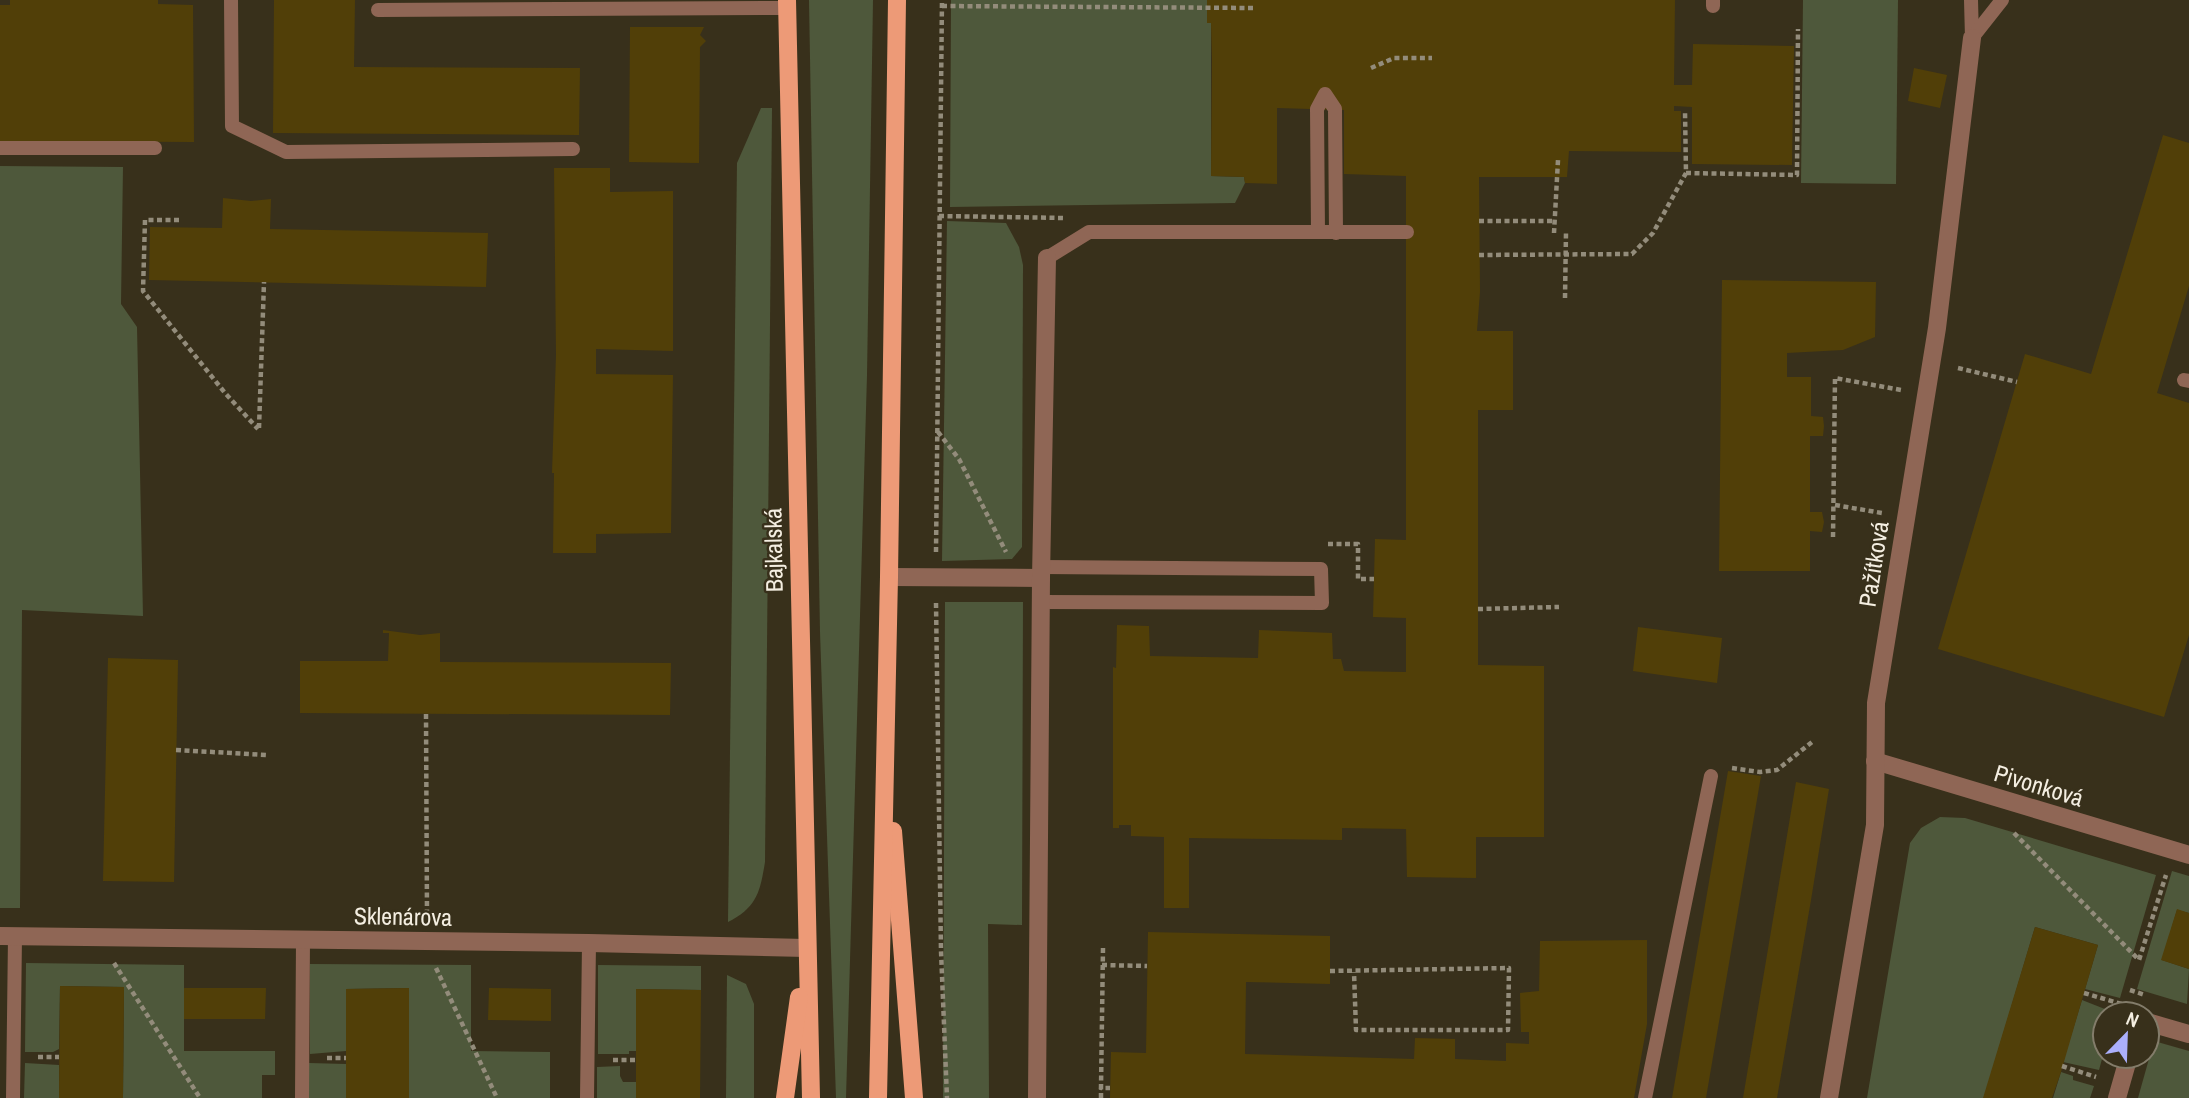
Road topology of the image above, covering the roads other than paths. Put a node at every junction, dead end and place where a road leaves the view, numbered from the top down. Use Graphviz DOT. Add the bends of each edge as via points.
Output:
graph roads {
  1 [pos="231,0"];
  2 [pos="897,0"];
  3 [pos="1971,0"];
  4 [pos="2002,0"];
  5 [pos="787,4"];
  6 [pos="378,10"];
  7 [pos="1972,38"];
  8 [pos="0,148"];
  9 [pos="155,148"];
  10 [pos="573,149"];
  11 [pos="1407,232"];
  12 [pos="1318,233"];
  13 [pos="1336,233"];
  14 [pos="1047,258"];
  15 [pos="1041,572"];
  16 [pos="888,577"];
  17 [pos="1041,601"];
  18 [pos="886,726"];
  19 [pos="1875,761"];
  20 [pos="1710,781"];
  21 [pos="2189,855"];
  22 [pos="7,936"];
  23 [pos="303,939"];
  24 [pos="589,943"];
  25 [pos="806,948"];
  26 [pos="2161,1026"];
  27 [pos="2189,1034"];
  28 [pos="2125,1070"];
  29 [pos="13,1098"];
  30 [pos="302,1098"];
  31 [pos="587,1098"];
  32 [pos="785,1098"];
  33 [pos="811,1098"];
  34 [pos="878,1098"];
  35 [pos="914,1098"];
  36 [pos="1037,1098"];
  37 [pos="1645,1098"];
  38 [pos="1829,1098"];
  39 [pos="2116,1098"];
  1 -- 10 [label="lane" via="232,125 286,152"];
  2 -- 16 [label="main road"];
  3 -- 7 [label="lane"];
  4 -- 7 [label="lane"];
  5 -- 6 [label="lane"];
  5 -- 25 [label="main road, Bajkalská"];
  7 -- 19 [label="street, Pažítková" via="1937,328 1876,703"];
  8 -- 9 [label="lane"];
  11 -- 13 [label="lane"];
  12 -- 13 [label="lane"];
  12 -- 13 [label="lane" via="1317,109 1325,94 1335,109"];
  12 -- 14 [label="lane" via="1089,232"];
  14 -- 15 [label="street"];
  15 -- 16 [label="street" via="1018,578"];
  15 -- 17 [label="street"];
  15 -- 17 [label="lane" via="1321,569 1322,604"];
  16 -- 18 [label="main road"];
  17 -- 36 [label="street"];
  18 -- 34 [label="main road"];
  18 -- 35 [label="main road"];
  19 -- 21 [label="street, Pivonková"];
  19 -- 38 [label="street, Pažítková" via="1875,825"];
  20 -- 37 [label="lane"];
  22 -- 23 [label="street, Sklenárova"];
  22 -- 29 [label="lane"];
  23 -- 24 [label="street, Sklenárova"];
  23 -- 30 [label="lane"];
  24 -- 25 [label="street, Sklenárova"];
  24 -- 31 [label="lane"];
  25 -- 32 [label="main road"];
  25 -- 33 [label="main road, Bajkalská"];
  26 -- 27 [label="street"];
  28 -- 39 [label="street"];
}
